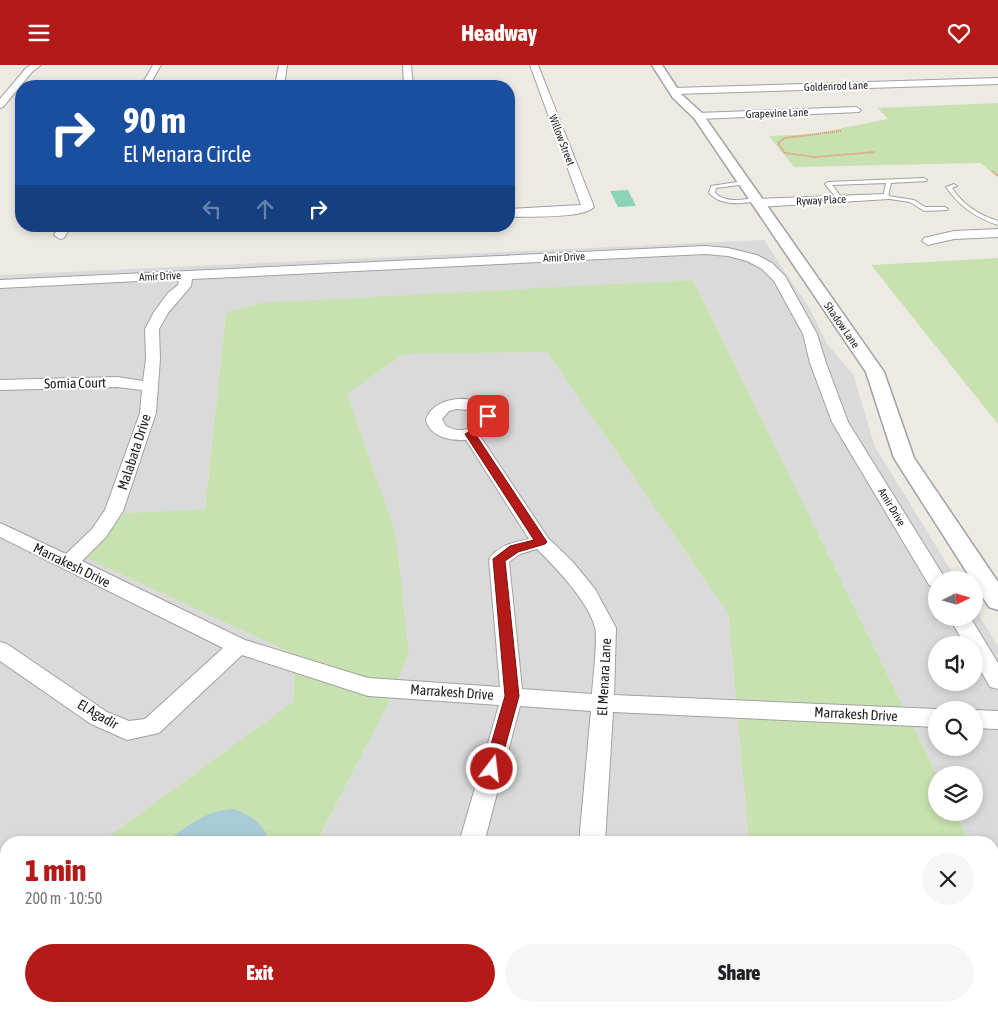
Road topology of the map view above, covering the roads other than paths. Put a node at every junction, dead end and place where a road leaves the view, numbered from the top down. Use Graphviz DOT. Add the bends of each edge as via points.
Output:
graph roads {
  1 [pos="37,65"];
  2 [pos="157,65"];
  3 [pos="284,65"];
  4 [pos="407,65"];
  5 [pos="534,65"];
  6 [pos="656,65"];
  7 [pos="21,80"];
  8 [pos="148,80"];
  9 [pos="281,80"];
  10 [pos="408,80"];
  11 [pos="998,81"];
  12 [pos="15,87"];
  13 [pos="674,91"];
  14 [pos="0,105"];
  15 [pos="856,110"];
  16 [pos="698,116"];
  17 [pos="924,179"];
  18 [pos="889,181"];
  19 [pos="744,183"];
  20 [pos="954,186"];
  21 [pos="885,197"];
  22 [pos="840,199"];
  23 [pos="756,201"];
  24 [pos="945,209"];
  25 [pos="515,213"];
  26 [pos="998,223"];
  27 [pos="998,233"];
  28 [pos="928,241"];
  29 [pos="187,274"];
  30 [pos="0,284"];
  31 [pos="0,385"];
  32 [pos="150,387"];
  33 [pos="470,434"];
  34 [pos="0,529"];
  35 [pos="541,542"];
  36 [pos="68,563"];
  37 [pos="931,571"];
  38 [pos="998,601"];
  39 [pos="964,626"];
  40 [pos="238,646"];
  41 [pos="0,650"];
  42 [pos="998,681"];
  43 [pos="512,696"];
  44 [pos="603,703"];
  45 [pos="928,718"];
  46 [pos="983,719"];
  47 [pos="998,720"];
  48 [pos="473,836"];
  49 [pos="593,836"];
  1 -- 7 [label="street"];
  2 -- 8 [label="street"];
  3 -- 9 [label="street"];
  4 -- 10 [label="street"];
  5 -- 25 [label="street, Willow Street" via="588,207"];
  6 -- 13 [label="street, Shadow Lane"];
  11 -- 13 [label="street, Goldenrod Lane"];
  12 -- 14 [label="street"];
  13 -- 16 [label="street, Shadow Lane"];
  15 -- 16 [label="street, Grapevine Lane"];
  16 -- 19 [label="street, Shadow Lane"];
  17 -- 18 [label="lane"];
  18 -- 21 [label="lane"];
  18 -- 22 [label="lane" via="828,184"];
  19 -- 23 [label="street, Shadow Lane"];
  19 -- 23 [label="lane" via="713,187 712,193 724,200"];
  20 -- 26 [label="lane" via="949,187 952,194 974,215"];
  21 -- 22 [label="street, Ryway Place"];
  21 -- 24 [label="lane" via="912,201 924,209"];
  22 -- 23 [label="street, Ryway Place"];
  23 -- 38 [label="street, Shadow Lane" via="874,372 884,392 894,435 904,458"];
  27 -- 28 [label="street" via="954,235"];
  29 -- 30 [label="street, Amir Drive"];
  29 -- 32 [label="street, Malabata Drive" via="184,286 160,312 152,329"];
  29 -- 37 [label="street, Amir Drive" via="705,250 728,251 752,258 767,266 780,279 810,334 840,422"];
  31 -- 32 [label="street, Somia Court" via="117,382"];
  32 -- 36 [label="street, Malabata Drive" via="148,413 114,511 99,533"];
  33 -- 35 [label="street, El Menara Lane"];
  34 -- 36 [label="street, Marrakesh Drive"];
  35 -- 43 [label="street" via="514,549 499,559"];
  35 -- 44 [label="street, El Menara Lane" via="588,594 606,628"];
  36 -- 40 [label="street, Marrakesh Drive"];
  39 -- 42 [label="street"];
  40 -- 41 [label="street, El Agadir" via="151,727 128,731 99,718"];
  40 -- 43 [label="street, Marrakesh Drive" via="368,687"];
  43 -- 44 [label="street, Marrakesh Drive"];
  43 -- 48 [label="street"];
  44 -- 45 [label="street, Marrakesh Drive"];
  44 -- 49 [label="street, El Menara Lane"];
  46 -- 47 [label="street"];
}
